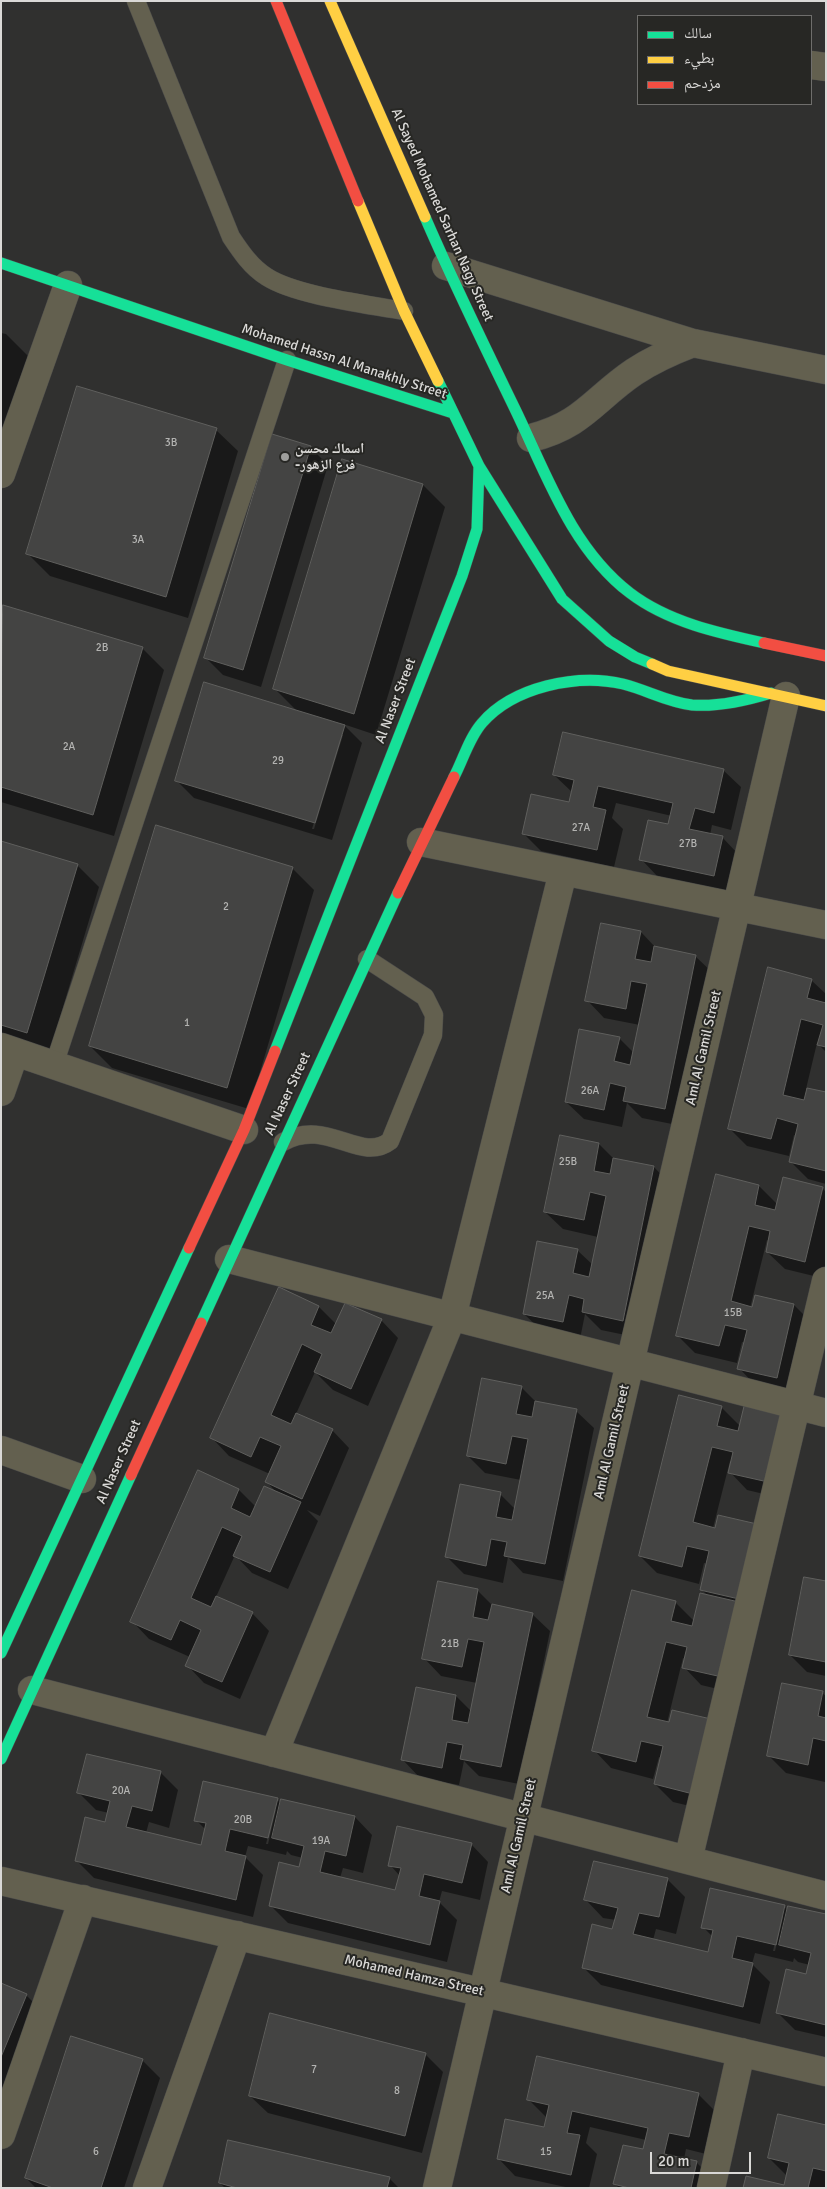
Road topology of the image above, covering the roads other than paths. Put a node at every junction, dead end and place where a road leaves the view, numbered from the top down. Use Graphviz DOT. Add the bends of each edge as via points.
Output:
graph roads {
  1 [pos="136,1"];
  2 [pos="276,1"];
  3 [pos="330,1"];
  4 [pos="812,65"];
  5 [pos="826,67"];
  6 [pos="1,262"];
  7 [pos="446,266"];
  8 [pos="68,285"];
  9 [pos="404,311"];
  10 [pos="693,343"];
  11 [pos="287,360"];
  12 [pos="826,370"];
  13 [pos="453,413"];
  14 [pos="532,438"];
  15 [pos="480,466"];
  16 [pos="1,474"];
  17 [pos="826,656"];
  18 [pos="778,695"];
  19 [pos="826,706"];
  20 [pos="421,842"];
  21 [pos="563,872"];
  22 [pos="736,907"];
  23 [pos="826,925"];
  24 [pos="367,959"];
  25 [pos="8,1049"];
  26 [pos="54,1065"];
  27 [pos="1,1092"];
  28 [pos="244,1130"];
  29 [pos="283,1142"];
  30 [pos="228,1259"];
  31 [pos="826,1281"];
  32 [pos="452,1317"];
  33 [pos="630,1363"];
  34 [pos="796,1405"];
  35 [pos="826,1413"];
  36 [pos="1,1450"];
  37 [pos="82,1479"];
  38 [pos="1,1653"];
  39 [pos="32,1690"];
  40 [pos="274,1753"];
  41 [pos="1,1759"];
  42 [pos="524,1817"];
  43 [pos="688,1860"];
  44 [pos="1,1881"];
  45 [pos="826,1896"];
  46 [pos="83,1898"];
  47 [pos="237,1934"];
  48 [pos="483,1992"];
  49 [pos="741,2052"];
  50 [pos="826,2072"];
  51 [pos="1,2134"];
  52 [pos="441,2187"];
  53 [pos="147,2188"];
  54 [pos="711,2188"];
  1 -- 9 [label="lane" via="231,237 246,259 266,277 290,288"];
  2 -- 9 [label="street"];
  3 -- 7 [label="street, Al Sayed Mohamed Sarhan Nagy Street"];
  4 -- 5 [label="street"];
  6 -- 8 [label="street, Mohamed Hassn Al Manakhly Street"];
  7 -- 10 [label="street"];
  7 -- 14 [label="street, Al Sayed Mohamed Sarhan Nagy Street"];
  8 -- 11 [label="street, Mohamed Hassn Al Manakhly Street"];
  8 -- 16 [label="street"];
  9 -- 13 [label="street"];
  10 -- 12 [label="street"];
  10 -- 14 [label="street" via="634,372 575,421"];
  11 -- 13 [label="street, Mohamed Hassn Al Manakhly Street"];
  11 -- 26 [label="lane"];
  13 -- 15 [label="street, Mohamed Hassn Al Manakhly Street"];
  14 -- 17 [label="street" via="578,538 604,571 636,598 674,619"];
  15 -- 18 [label="street, Mohamed Hassn Al Manakhly Street" via="562,599 609,641 668,671"];
  15 -- 28 [label="street, Al Naser Street" via="476,530 462,576"];
  18 -- 19 [label="street, Mohamed Hassn Al Manakhly Street"];
  18 -- 20 [label="street, Al Naser Street" via="731,704 689,704 599,680 552,684 527,693 482,723"];
  18 -- 22 [label="street, Aml Al Gamil Street"];
  20 -- 21 [label="street"];
  20 -- 24 [label="street, Al Naser Street"];
  21 -- 22 [label="street"];
  21 -- 32 [label="street"];
  22 -- 23 [label="street"];
  22 -- 33 [label="street, Aml Al Gamil Street"];
  24 -- 29 [label="street, Al Naser Street"];
  24 -- 29 [label="lane" via="425,997 434,1015 433,1035 390,1141 378,1148 367,1148 315,1133"];
  25 -- 26 [label="street"];
  25 -- 27 [label="street"];
  26 -- 28 [label="street"];
  28 -- 37 [label="street, Al Naser Street"];
  29 -- 30 [label="street, Al Naser Street"];
  30 -- 32 [label="street"];
  30 -- 39 [label="street, Al Naser Street"];
  31 -- 34 [label="street"];
  32 -- 33 [label="street"];
  32 -- 40 [label="street"];
  33 -- 34 [label="street"];
  33 -- 42 [label="street, Aml Al Gamil Street"];
  34 -- 35 [label="street"];
  34 -- 43 [label="street"];
  36 -- 37 [label="street"];
  37 -- 38 [label="street, Al Naser Street"];
  39 -- 40 [label="street"];
  39 -- 41 [label="street, Al Naser Street"];
  40 -- 42 [label="street"];
  42 -- 43 [label="street"];
  42 -- 48 [label="street, Aml Al Gamil Street"];
  43 -- 45 [label="street"];
  44 -- 46 [label="street, Mohamed Hamza Street"];
  46 -- 47 [label="street, Mohamed Hamza Street"];
  46 -- 51 [label="street"];
  47 -- 48 [label="street, Mohamed Hamza Street"];
  47 -- 53 [label="street"];
  48 -- 49 [label="street, Mohamed Hamza Street"];
  48 -- 52 [label="street, Aml Al Gamil Street"];
  49 -- 50 [label="street, Mohamed Hamza Street"];
  49 -- 54 [label="street"];
}
